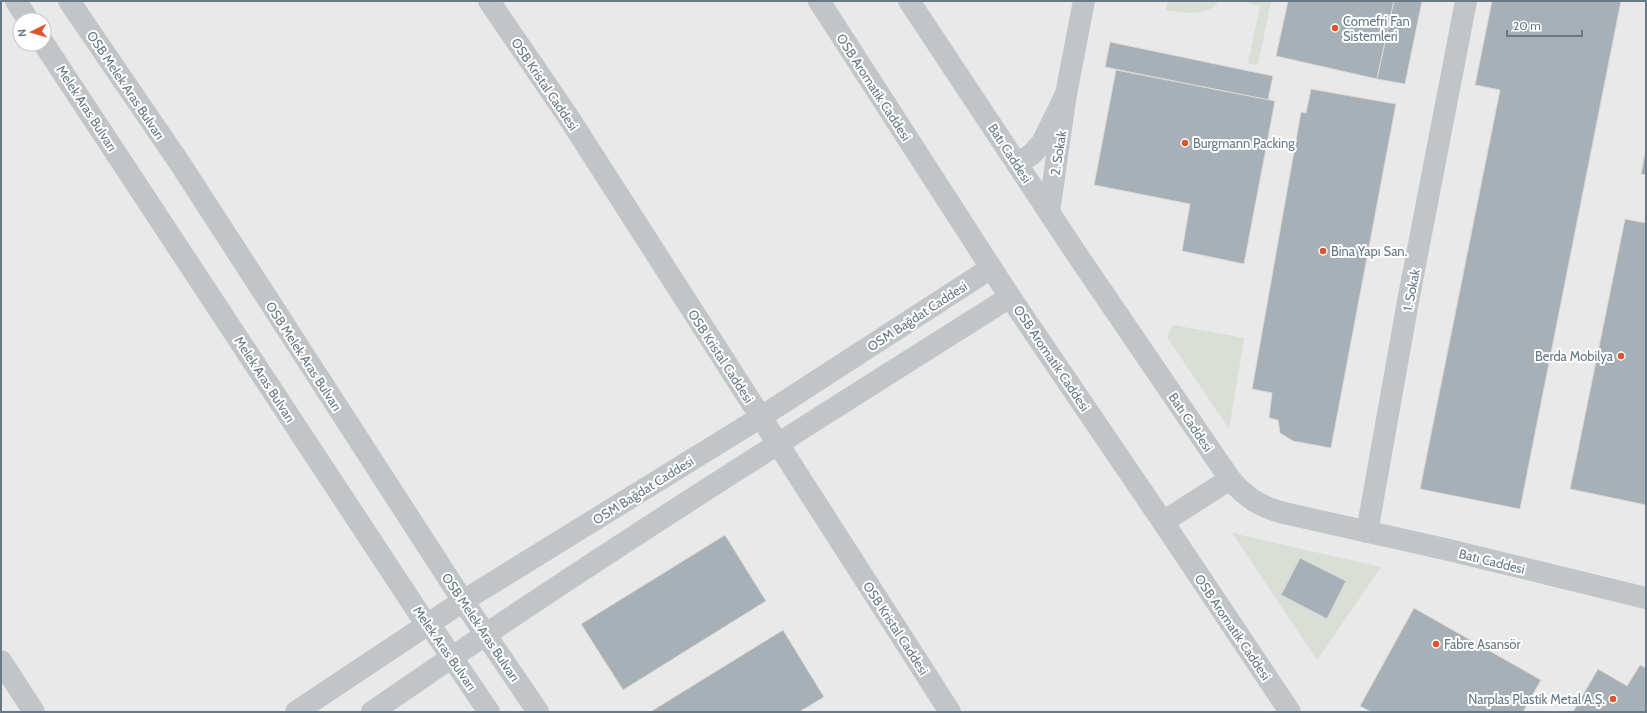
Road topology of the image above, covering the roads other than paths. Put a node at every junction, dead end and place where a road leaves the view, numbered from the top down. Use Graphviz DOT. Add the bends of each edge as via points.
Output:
graph roads {
  1 [pos="16,1"];
  2 [pos="69,1"];
  3 [pos="489,1"];
  4 [pos="818,1"];
  5 [pos="909,1"];
  6 [pos="1084,1"];
  7 [pos="1466,1"];
  8 [pos="23,12"];
  9 [pos="49,52"];
  10 [pos="1066,94"];
  11 [pos="1017,164"];
  12 [pos="1049,212"];
  13 [pos="991,268"];
  14 [pos="1010,298"];
  15 [pos="761,417"];
  16 [pos="778,444"];
  17 [pos="1230,479"];
  18 [pos="1163,522"];
  19 [pos="1367,532"];
  20 [pos="1646,598"];
  21 [pos="463,601"];
  22 [pos="426,624"];
  23 [pos="486,633"];
  24 [pos="452,657"];
  25 [pos="1,662"];
  26 [pos="34,712"];
  27 [pos="296,712"];
  28 [pos="372,712"];
  29 [pos="489,712"];
  30 [pos="538,712"];
  31 [pos="950,712"];
  32 [pos="1290,712"];
  1 -- 8 [label="street"];
  2 -- 21 [label="street, OSB Melek Aras Bulvarı" via="185,172"];
  3 -- 15 [label="street, OSB Kristal Caddesi" via="567,115"];
  4 -- 13 [label="street, OSB Aromatik Caddesi"];
  5 -- 11 [label="street, Batı Caddesi"];
  6 -- 10 [label="street, 2. Sokak"];
  7 -- 19 [label="street, 1. Sokak"];
  9 -- 22 [label="street, Melek Aras Bulvarı"];
  10 -- 11 [label="street, 2. Sokak" via="1042,143"];
  10 -- 12 [label="street, 2. Sokak"];
  11 -- 12 [label="street, Batı Caddesi"];
  12 -- 17 [label="street, Batı Caddesi"];
  13 -- 14 [label="street, OSB Aromatik Caddesi"];
  13 -- 15 [label="street, OSM Bağdat Caddesi"];
  14 -- 16 [label="street"];
  14 -- 18 [label="street, OSB Aromatik Caddesi"];
  15 -- 16 [label="street, OSB Kristal Caddesi"];
  15 -- 21 [label="street, OSM Bağdat Caddesi"];
  16 -- 23 [label="street"];
  16 -- 31 [label="street, OSB Kristal Caddesi"];
  17 -- 18 [label="street"];
  17 -- 19 [label="street, Batı Caddesi" via="1248,498 1269,509"];
  18 -- 32 [label="street, OSB Aromatik Caddesi"];
  19 -- 20 [label="street, Batı Caddesi"];
  21 -- 22 [label="street, OSM Bağdat Caddesi"];
  21 -- 23 [label="street, OSB Melek Aras Bulvarı"];
  22 -- 24 [label="street, Melek Aras Bulvarı"];
  22 -- 27 [label="street, OSM Bağdat Caddesi"];
  23 -- 24 [label="street"];
  23 -- 30 [label="street, OSB Melek Aras Bulvarı"];
  24 -- 28 [label="street"];
  24 -- 29 [label="street, Melek Aras Bulvarı"];
  25 -- 26 [label="street"];
}
